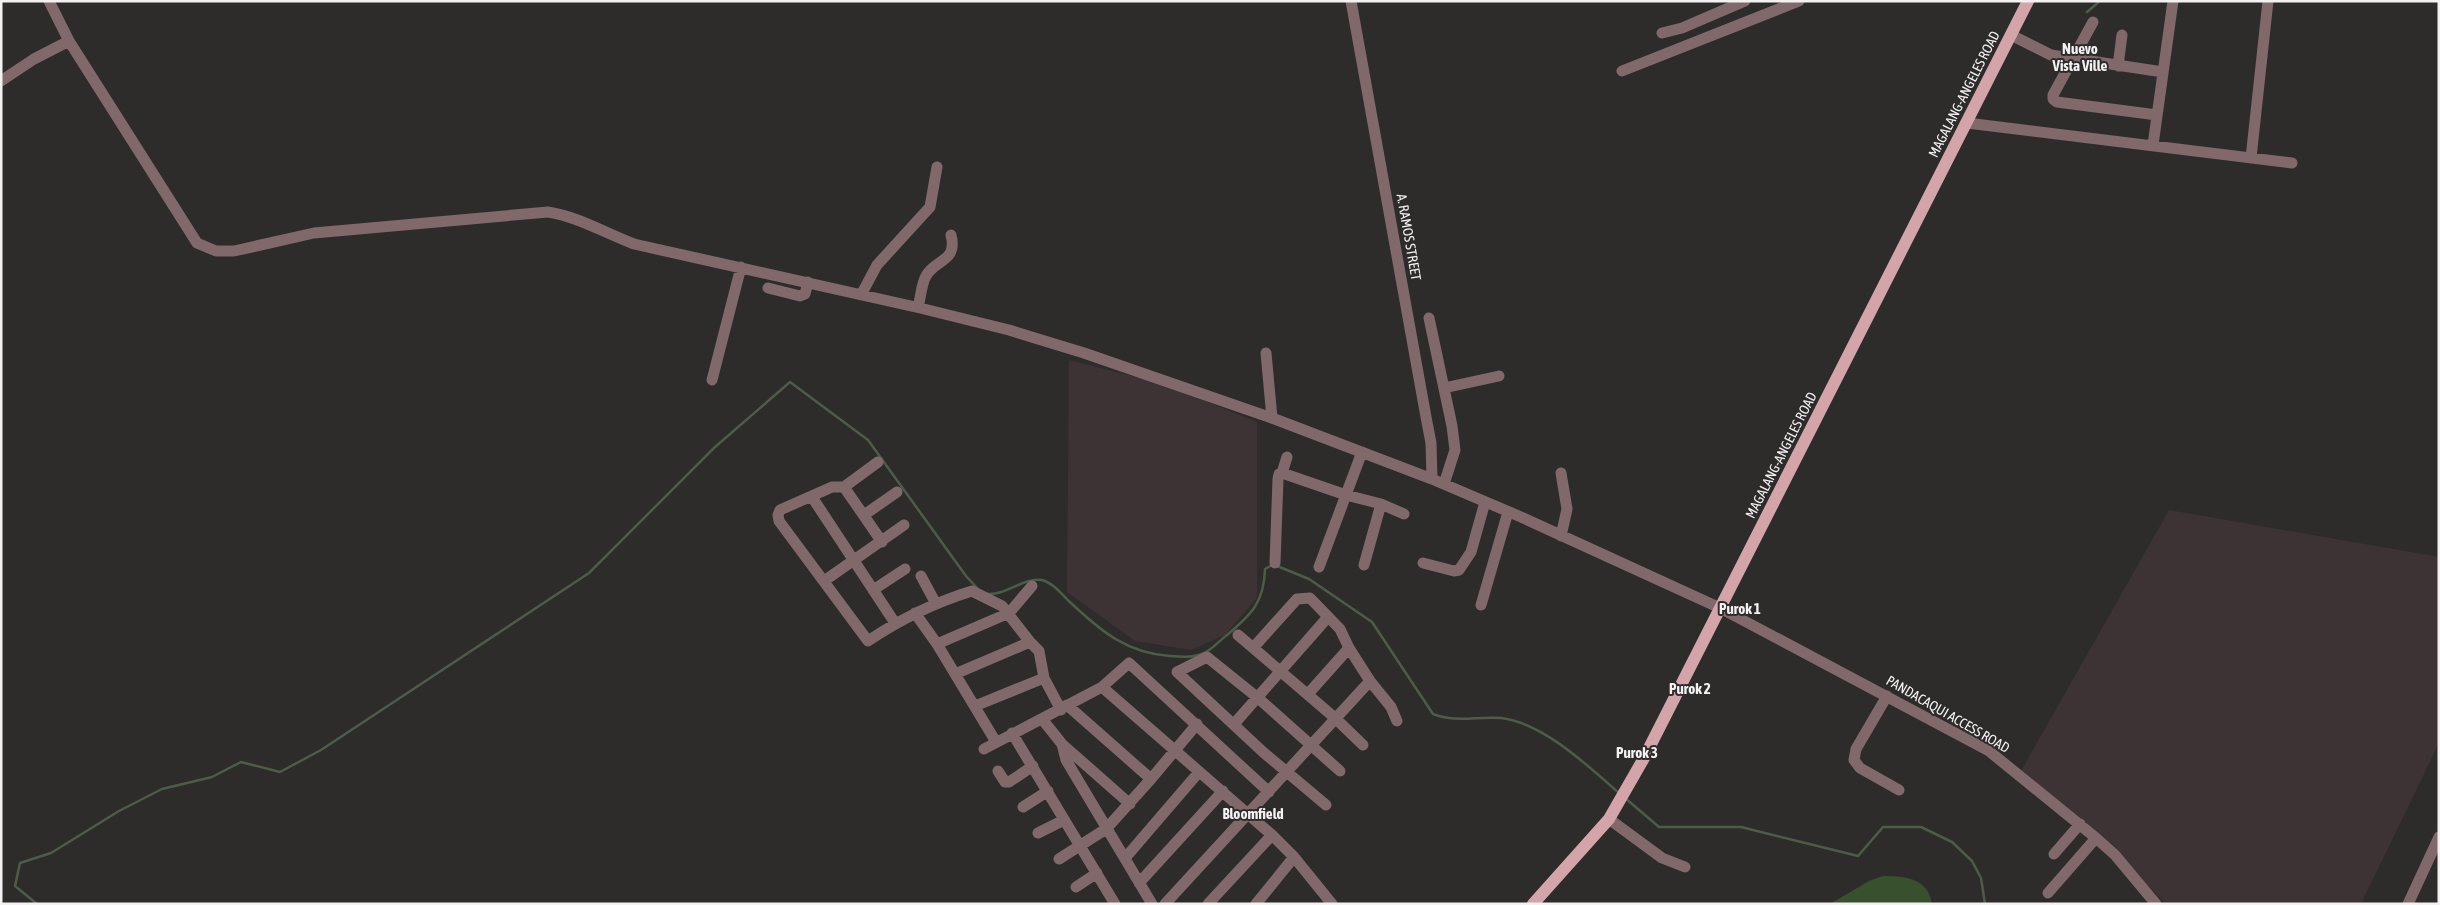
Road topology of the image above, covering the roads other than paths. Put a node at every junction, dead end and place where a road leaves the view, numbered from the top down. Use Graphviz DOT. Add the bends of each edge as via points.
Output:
graph roads {
  1 [pos="49,1"];
  2 [pos="1351,1"];
  3 [pos="1745,1"];
  4 [pos="1799,1"];
  5 [pos="2028,1"];
  6 [pos="2173,1"];
  7 [pos="2268,1"];
  8 [pos="2094,22"];
  9 [pos="1662,33"];
  10 [pos="2011,35"];
  11 [pos="2122,35"];
  12 [pos="69,41"];
  13 [pos="2072,59"];
  14 [pos="2118,66"];
  15 [pos="1622,71"];
  16 [pos="2163,72"];
  17 [pos="1,81"];
  18 [pos="2157,114"];
  19 [pos="1967,123"];
  20 [pos="2153,145"];
  21 [pos="2251,158"];
  22 [pos="2292,163"];
  23 [pos="937,167"];
  24 [pos="950,235"];
  25 [pos="741,267"];
  26 [pos="808,282"];
  27 [pos="768,288"];
  28 [pos="861,294"];
  29 [pos="918,307"];
  30 [pos="1429,318"];
  31 [pos="1266,353"];
  32 [pos="1500,376"];
  33 [pos="712,380"];
  34 [pos="1444,388"];
  35 [pos="1272,418"];
  36 [pos="1362,452"];
  37 [pos="1287,457"];
  38 [pos="878,462"];
  39 [pos="1282,473"];
  40 [pos="1561,473"];
  41 [pos="1432,479"];
  42 [pos="1444,484"];
  43 [pos="844,487"];
  44 [pos="897,492"];
  45 [pos="1346,495"];
  46 [pos="812,497"];
  47 [pos="1484,502"];
  48 [pos="1381,504"];
  49 [pos="1508,512"];
  50 [pos="1404,514"];
  51 [pos="864,515"];
  52 [pos="904,525"];
  53 [pos="1561,536"];
  54 [pos="882,542"];
  55 [pos="855,560"];
  56 [pos="1276,563"];
  57 [pos="1422,563"];
  58 [pos="1364,565"];
  59 [pos="1319,567"];
  60 [pos="905,569"];
  61 [pos="921,576"];
  62 [pos="824,581"];
  63 [pos="1032,586"];
  64 [pos="873,590"];
  65 [pos="935,602"];
  66 [pos="1481,605"];
  67 [pos="1720,608"];
  68 [pos="915,613"];
  69 [pos="1009,613"];
  70 [pos="1328,616"];
  71 [pos="895,623"];
  72 [pos="1238,635"];
  73 [pos="1030,642"];
  74 [pos="937,644"];
  75 [pos="1253,648"];
  76 [pos="1349,648"];
  77 [pos="1280,672"];
  78 [pos="955,674"];
  79 [pos="1044,678"];
  80 [pos="1370,681"];
  81 [pos="1102,687"];
  82 [pos="1308,694"];
  83 [pos="1887,696"];
  84 [pos="1258,698"];
  85 [pos="975,706"];
  86 [pos="1064,708"];
  87 [pos="1335,718"];
  88 [pos="1042,719"];
  89 [pos="1397,721"];
  90 [pos="1197,724"];
  91 [pos="1234,724"];
  92 [pos="1012,733"];
  93 [pos="996,742"];
  94 [pos="1062,744"];
  95 [pos="1363,745"];
  96 [pos="1312,746"];
  97 [pos="984,749"];
  98 [pos="1176,751"];
  99 [pos="1033,766"];
  100 [pos="998,771"];
  101 [pos="1340,771"];
  102 [pos="1199,772"];
  103 [pos="1288,772"];
  104 [pos="1151,780"];
  105 [pos="1899,790"];
  106 [pos="1048,791"];
  107 [pos="1223,791"];
  108 [pos="1269,792"];
  109 [pos="1130,804"];
  110 [pos="1326,805"];
  111 [pos="1023,807"];
  112 [pos="1247,814"];
  113 [pos="1609,819"];
  114 [pos="1064,820"];
  115 [pos="2080,824"];
  116 [pos="1106,829"];
  117 [pos="1038,833"];
  118 [pos="1272,835"];
  119 [pos="2439,837"];
  120 [pos="2096,838"];
  121 [pos="1080,847"];
  122 [pos="2054,854"];
  123 [pos="1126,857"];
  124 [pos="1294,857"];
  125 [pos="1059,859"];
  126 [pos="1685,867"];
  127 [pos="1097,873"];
  128 [pos="1139,883"];
  129 [pos="1076,887"];
  130 [pos="2048,893"];
  131 [pos="1110,902"];
  132 [pos="1152,904"];
  133 [pos="1165,904"];
  134 [pos="1208,904"];
  135 [pos="1256,904"];
  136 [pos="1332,904"];
  137 [pos="1533,904"];
  138 [pos="2156,904"];
  139 [pos="2408,904"];
  1 -- 12 [label="street, PANDACAQUI ACCESS ROAD"];
  2 -- 41 [label="street, A. RAMOS STREET" via="1426,417"];
  3 -- 9 [label="street" via="1682,28"];
  4 -- 15 [label="street"];
  5 -- 10 [label="main road, MAGALANG-ANGELES ROAD"];
  6 -- 16 [label="street"];
  7 -- 21 [label="street"];
  8 -- 13 [label="street"];
  10 -- 13 [label="street" via="2051,55"];
  10 -- 19 [label="main road, MAGALANG-ANGELES ROAD"];
  11 -- 14 [label="street"];
  12 -- 17 [label="street"];
  12 -- 25 [label="street, PANDACAQUI ACCESS ROAD" via="197,243 216,251 234,251 314,233 548,212 582,221 634,244"];
  13 -- 14 [label="street"];
  13 -- 18 [label="street" via="2053,95 2057,102"];
  14 -- 16 [label="street"];
  16 -- 18 [label="street"];
  18 -- 20 [label="street"];
  19 -- 20 [label="street"];
  19 -- 67 [label="main road, MAGALANG-ANGELES ROAD"];
  20 -- 21 [label="street"];
  21 -- 22 [label="street"];
  23 -- 28 [label="street" via="930,207 877,265"];
  24 -- 29 [label="street" via="952,249 925,277"];
  25 -- 26 [label="street, PANDACAQUI ACCESS ROAD"];
  25 -- 33 [label="street"];
  26 -- 27 [label="street" via="805,294 800,296"];
  26 -- 28 [label="street, PANDACAQUI ACCESS ROAD"];
  28 -- 29 [label="street, PANDACAQUI ACCESS ROAD"];
  29 -- 35 [label="street, PANDACAQUI ACCESS ROAD" via="1093,355"];
  30 -- 34 [label="street"];
  31 -- 35 [label="street"];
  32 -- 34 [label="street"];
  34 -- 42 [label="street" via="1455,450"];
  35 -- 36 [label="street, PANDACAQUI ACCESS ROAD"];
  36 -- 41 [label="street, PANDACAQUI ACCESS ROAD"];
  36 -- 45 [label="street"];
  37 -- 39 [label="street"];
  38 -- 43 [label="street"];
  39 -- 45 [label="street"];
  39 -- 56 [label="street" via="1278,479"];
  40 -- 53 [label="street" via="1567,509"];
  41 -- 42 [label="street, PANDACAQUI ACCESS ROAD"];
  42 -- 47 [label="street, PANDACAQUI ACCESS ROAD"];
  43 -- 46 [label="street" via="832,487"];
  43 -- 51 [label="street"];
  44 -- 51 [label="street"];
  45 -- 48 [label="street"];
  45 -- 59 [label="street"];
  46 -- 55 [label="street"];
  46 -- 62 [label="street" via="780,510 778,515 779,521"];
  47 -- 49 [label="street, PANDACAQUI ACCESS ROAD"];
  47 -- 57 [label="street" via="1471,552 1459,570"];
  48 -- 50 [label="street"];
  48 -- 58 [label="street"];
  49 -- 53 [label="street, PANDACAQUI ACCESS ROAD"];
  49 -- 66 [label="street"];
  51 -- 54 [label="street"];
  52 -- 54 [label="street"];
  53 -- 67 [label="street, PANDACAQUI ACCESS ROAD"];
  54 -- 55 [label="street"];
  55 -- 62 [label="street"];
  55 -- 64 [label="street"];
  60 -- 64 [label="street"];
  61 -- 65 [label="street"];
  62 -- 71 [label="street" via="868,641"];
  63 -- 69 [label="street"];
  64 -- 71 [label="street"];
  65 -- 68 [label="street"];
  65 -- 69 [label="street" via="972,591"];
  67 -- 83 [label="street, PANDACAQUI ACCESS ROAD"];
  67 -- 113 [label="main road, MAGALANG-ANGELES ROAD"];
  68 -- 71 [label="street"];
  68 -- 74 [label="street"];
  69 -- 73 [label="street"];
  69 -- 74 [label="street"];
  70 -- 75 [label="street" via="1310,598 1298,598"];
  70 -- 76 [label="street" via="1340,629"];
  70 -- 77 [label="street"];
  72 -- 75 [label="street"];
  73 -- 78 [label="street"];
  73 -- 79 [label="street" via="1039,651"];
  74 -- 78 [label="street"];
  75 -- 77 [label="street"];
  76 -- 80 [label="street"];
  76 -- 82 [label="street"];
  77 -- 82 [label="street"];
  77 -- 84 [label="street"];
  78 -- 85 [label="street"];
  79 -- 85 [label="street"];
  79 -- 86 [label="street"];
  80 -- 87 [label="street"];
  80 -- 89 [label="street" via="1391,707"];
  81 -- 86 [label="street"];
  81 -- 90 [label="street" via="1128,663"];
  81 -- 98 [label="street"];
  82 -- 87 [label="street"];
  83 -- 105 [label="street" via="1863,736 1854,760 1860,768"];
  83 -- 115 [label="street, PANDACAQUI ACCESS ROAD" via="1989,751"];
  84 -- 91 [label="street"];
  84 -- 91 [label="street" via="1206,657 1177,672"];
  84 -- 96 [label="street"];
  85 -- 93 [label="street"];
  86 -- 88 [label="street"];
  86 -- 104 [label="street"];
  87 -- 95 [label="street"];
  87 -- 96 [label="street"];
  88 -- 92 [label="street"];
  88 -- 94 [label="street"];
  90 -- 98 [label="street"];
  90 -- 108 [label="street"];
  91 -- 103 [label="street"];
  92 -- 93 [label="street"];
  92 -- 99 [label="street"];
  93 -- 97 [label="street"];
  94 -- 109 [label="street"];
  94 -- 116 [label="street" via="1063,753"];
  96 -- 101 [label="street"];
  96 -- 103 [label="street"];
  98 -- 102 [label="street"];
  98 -- 104 [label="street"];
  99 -- 100 [label="street" via="1009,782 1005,782"];
  99 -- 106 [label="street"];
  102 -- 107 [label="street"];
  102 -- 123 [label="street"];
  103 -- 108 [label="street"];
  103 -- 110 [label="street"];
  104 -- 109 [label="street"];
  106 -- 111 [label="street"];
  106 -- 114 [label="street"];
  107 -- 112 [label="street"];
  107 -- 128 [label="street"];
  108 -- 112 [label="street"];
  109 -- 116 [label="street"];
  112 -- 118 [label="street"];
  112 -- 133 [label="street"];
  113 -- 126 [label="street" via="1662,858"];
  113 -- 137 [label="main road, MAGALANG-ANGELES ROAD"];
  114 -- 117 [label="street"];
  114 -- 121 [label="street"];
  115 -- 120 [label="street, PANDACAQUI ACCESS ROAD"];
  115 -- 122 [label="street"];
  116 -- 121 [label="street"];
  116 -- 123 [label="street"];
  118 -- 124 [label="street"];
  118 -- 134 [label="street"];
  119 -- 139 [label="street"];
  120 -- 130 [label="street"];
  120 -- 138 [label="street, PANDACAQUI ACCESS ROAD"];
  121 -- 125 [label="street"];
  121 -- 127 [label="street"];
  123 -- 128 [label="street"];
  124 -- 135 [label="street"];
  124 -- 136 [label="street"];
  127 -- 129 [label="street"];
  127 -- 131 [label="street"];
  128 -- 132 [label="street"];
}
